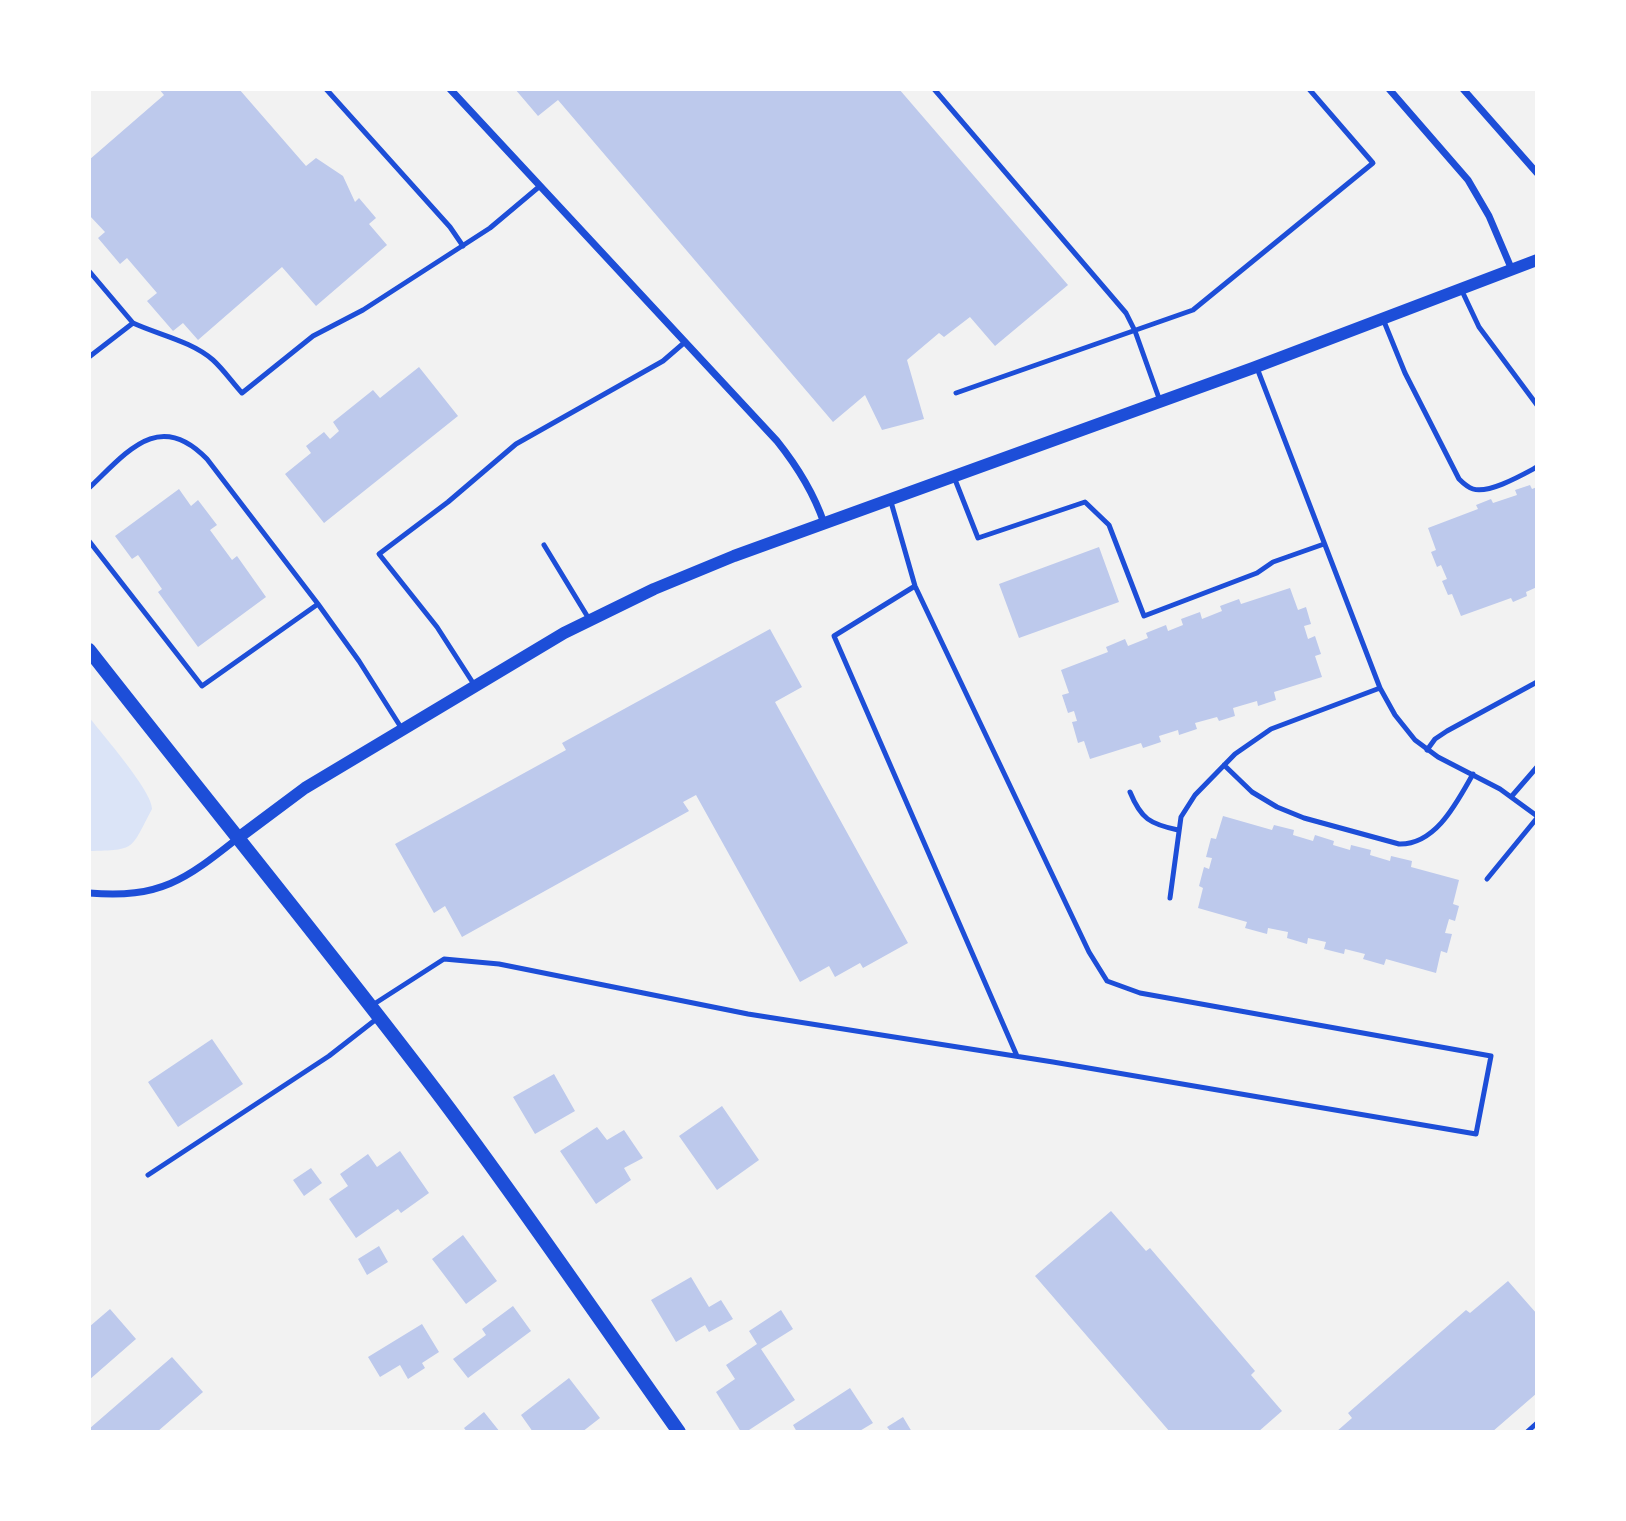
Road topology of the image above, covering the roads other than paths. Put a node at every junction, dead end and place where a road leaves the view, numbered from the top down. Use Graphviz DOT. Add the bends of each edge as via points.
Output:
graph roads {
  1 [pos="326,89"];
  2 [pos="450,89"];
  3 [pos="934,89"];
  4 [pos="1309,89"];
  5 [pos="1388,89"];
  6 [pos="1463,89"];
  7 [pos="1537,173"];
  8 [pos="540,186"];
  9 [pos="463,246"];
  10 [pos="1537,260"];
  11 [pos="89,271"];
  12 [pos="1511,271"];
  13 [pos="1462,290"];
  14 [pos="1383,319"];
  15 [pos="133,323"];
  16 [pos="1135,331"];
  17 [pos="685,342"];
  18 [pos="89,357"];
  19 [pos="1257,366"];
  20 [pos="956,393"];
  21 [pos="1160,401"];
  22 [pos="1537,405"];
  23 [pos="1537,467"];
  24 [pos="954,476"];
  25 [pos="89,488"];
  26 [pos="890,499"];
  27 [pos="824,523"];
  28 [pos="89,541"];
  29 [pos="1324,544"];
  30 [pos="544,545"];
  31 [pos="915,586"];
  32 [pos="318,604"];
  33 [pos="589,619"];
  34 [pos="89,650"];
  35 [pos="1537,682"];
  36 [pos="475,686"];
  37 [pos="1380,688"];
  38 [pos="402,729"];
  39 [pos="1427,750"];
  40 [pos="1224,765"];
  41 [pos="1537,767"];
  42 [pos="1473,774"];
  43 [pos="1130,792"];
  44 [pos="1511,797"];
  45 [pos="1537,817"];
  46 [pos="1178,830"];
  47 [pos="238,838"];
  48 [pos="1487,880"];
  49 [pos="89,893"];
  50 [pos="1170,898"];
  51 [pos="375,1012"];
  52 [pos="1017,1056"];
  53 [pos="148,1175"];
  54 [pos="1537,1423"];
  55 [pos="679,1432"];
  56 [pos="1527,1432"];
  1 -- 9 [label="lane"];
  2 -- 8 [label="street"];
  3 -- 16 [label="lane" via="1126,313"];
  4 -- 16 [label="lane" via="1373,163 1196,308"];
  5 -- 12 [label="street" via="1468,180 1489,216"];
  6 -- 7 [label="street"];
  8 -- 9 [label="lane"];
  8 -- 17 [label="street"];
  9 -- 15 [label="lane" via="313,336 242,393 205,354"];
  10 -- 12 [label="street"];
  11 -- 15 [label="lane"];
  12 -- 13 [label="street"];
  13 -- 14 [label="street"];
  13 -- 22 [label="lane" via="1479,327"];
  14 -- 19 [label="street"];
  14 -- 23 [label="lane" via="1405,373 1466,485 1490,488"];
  15 -- 18 [label="lane"];
  16 -- 20 [label="lane"];
  16 -- 21 [label="lane"];
  17 -- 27 [label="street" via="790,457 815,497"];
  17 -- 36 [label="lane" via="663,361 516,444 379,554 437,627"];
  19 -- 21 [label="street"];
  19 -- 29 [label="lane"];
  21 -- 24 [label="street"];
  24 -- 26 [label="street"];
  24 -- 29 [label="lane" via="978,538 1085,502 1109,525 1144,616"];
  25 -- 32 [label="lane" via="144,441 179,438 190,443"];
  26 -- 27 [label="street"];
  26 -- 31 [label="lane"];
  27 -- 33 [label="street" via="709,565"];
  28 -- 32 [label="lane" via="202,686"];
  29 -- 37 [label="lane"];
  30 -- 33 [label="lane"];
  31 -- 52 [label="lane" via="834,635"];
  31 -- 52 [label="lane" via="1089,952 1107,981 1140,993 1492,1056 1476,1134"];
  32 -- 38 [label="lane"];
  33 -- 36 [label="street"];
  34 -- 47 [label="main road"];
  35 -- 39 [label="lane" via="1447,731"];
  36 -- 38 [label="street"];
  37 -- 39 [label="lane" via="1406,730"];
  37 -- 40 [label="lane" via="1270,729"];
  38 -- 47 [label="street" via="304,788"];
  39 -- 42 [label="lane"];
  40 -- 42 [label="lane" via="1252,792 1277,807 1399,844 1429,834"];
  40 -- 46 [label="lane" via="1187,805"];
  41 -- 44 [label="lane"];
  42 -- 44 [label="lane"];
  43 -- 46 [label="lane" via="1145,818"];
  44 -- 45 [label="lane"];
  45 -- 48 [label="lane"];
  46 -- 50 [label="lane"];
  47 -- 49 [label="street" via="197,871 170,885 137,893"];
  47 -- 51 [label="main road"];
  51 -- 52 [label="lane" via="444,959 499,964 748,1014"];
  51 -- 53 [label="lane" via="329,1056"];
  51 -- 55 [label="main road" via="481,1152"];
  54 -- 56 [label="lane"];
}
